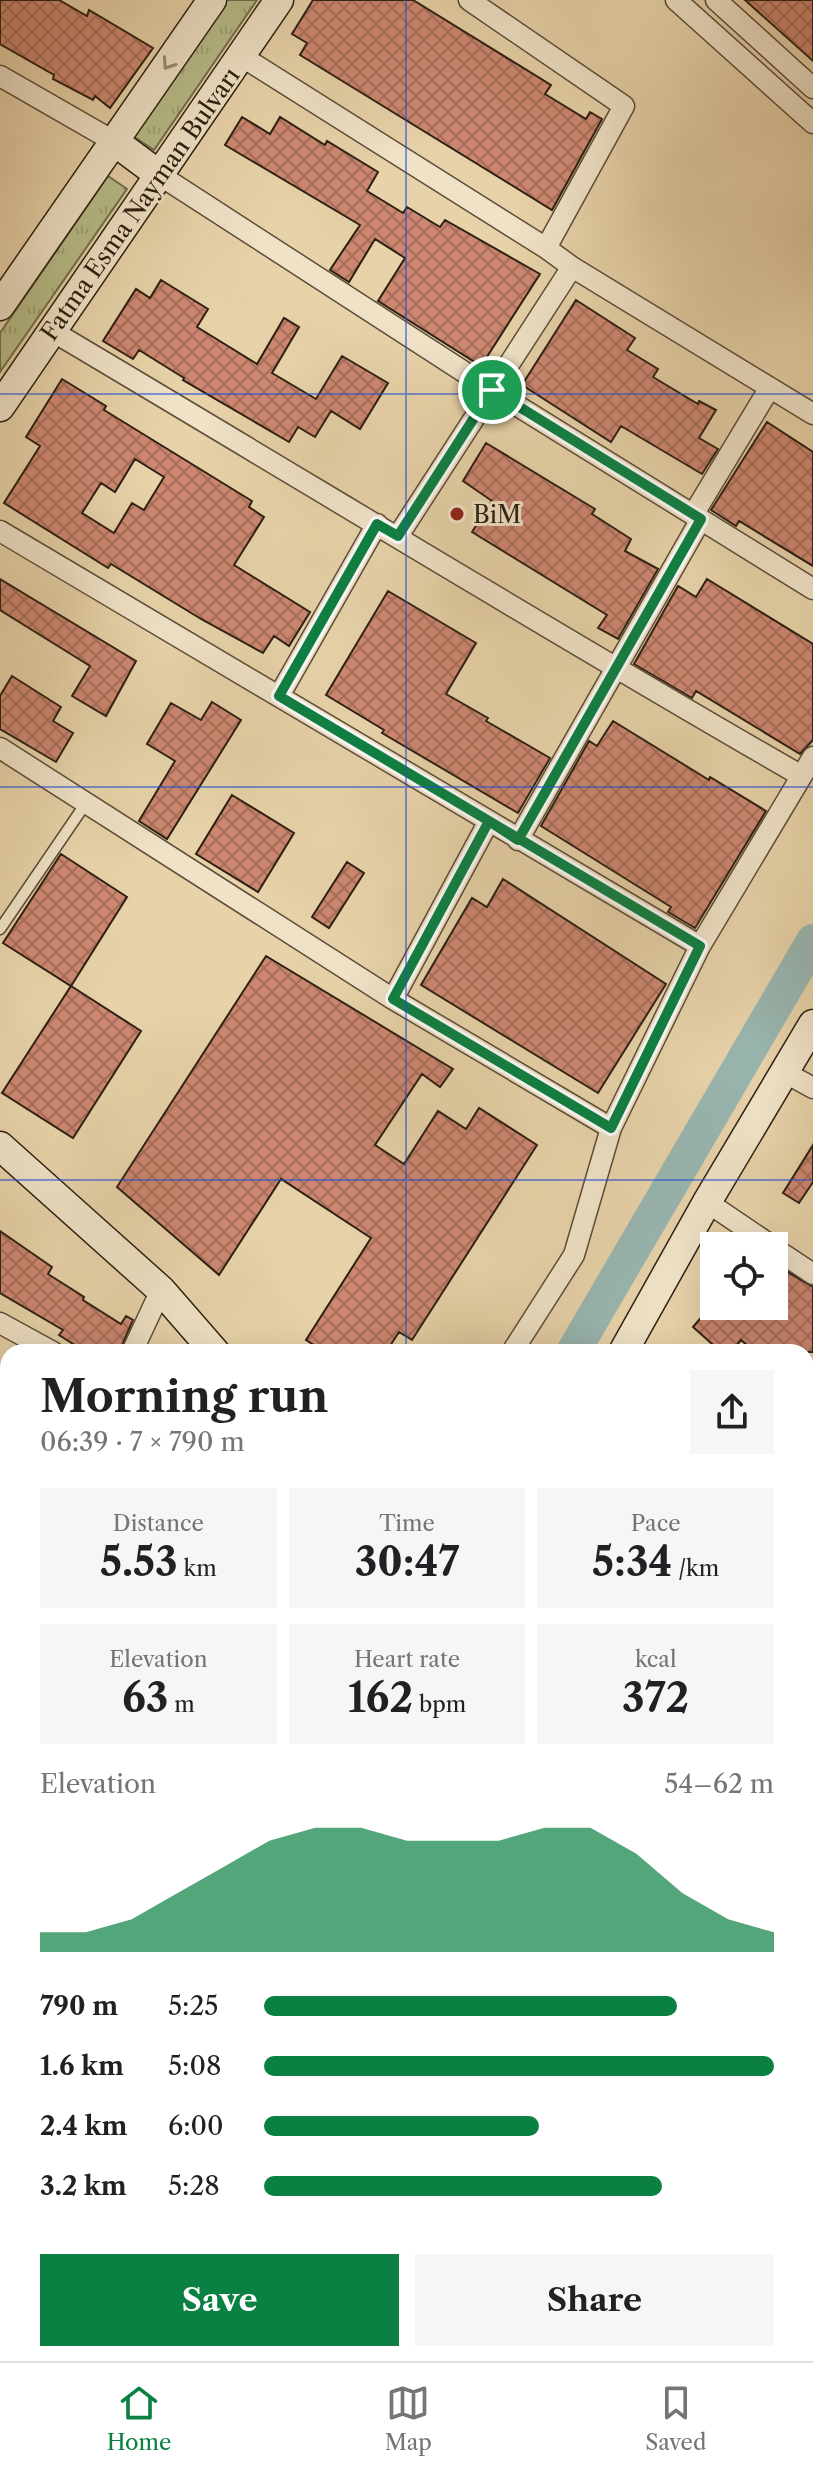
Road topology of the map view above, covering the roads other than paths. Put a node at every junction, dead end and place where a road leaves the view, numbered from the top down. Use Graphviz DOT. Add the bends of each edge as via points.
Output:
graph roads {
  1 [pos="212,0"];
  2 [pos="279,0"];
  3 [pos="469,0"];
  4 [pos="676,0"];
  5 [pos="716,0"];
  6 [pos="241,56"];
  7 [pos="0,76"];
  8 [pos="813,88"];
  9 [pos="813,123"];
  10 [pos="115,142"];
  11 [pos="158,174"];
  12 [pos="546,248"];
  13 [pos="572,267"];
  14 [pos="0,306"];
  15 [pos="52,331"];
  16 [pos="769,389"];
  17 [pos="492,390"];
  18 [pos="0,407"];
  19 [pos="813,414"];
  20 [pos="697,517"];
  21 [pos="377,524"];
  22 [pos="0,531"];
  23 [pos="398,536"];
  24 [pos="813,589"];
  25 [pos="616,669"];
  26 [pos="279,696"];
  27 [pos="0,748"];
  28 [pos="813,757"];
  29 [pos="800,775"];
  30 [pos="86,803"];
  31 [pos="489,821"];
  32 [pos="518,840"];
  33 [pos="0,929"];
  34 [pos="700,946"];
  35 [pos="393,999"];
  36 [pos="813,1024"];
  37 [pos="784,1072"];
  38 [pos="813,1088"];
  39 [pos="611,1128"];
  40 [pos="0,1146"];
  41 [pos="707,1202"];
  42 [pos="751,1232"];
  43 [pos="788,1257"];
  44 [pos="813,1274"];
  45 [pos="161,1290"];
  46 [pos="0,1323"];
  47 [pos="38,1344"];
  48 [pos="136,1344"];
  49 [pos="208,1344"];
  50 [pos="517,1344"];
  51 [pos="627,1344"];
  1 -- 10 [label="main road, one-way"];
  2 -- 6 [label="main road, Fatma Esma Nayman Bulvarı"];
  3 -- 12 [label="street" via="624,106"];
  4 -- 9 [label="street"];
  5 -- 8 [label="street"];
  6 -- 11 [label="main road, Fatma Esma Nayman Bulvarı"];
  6 -- 12 [label="street"];
  7 -- 10 [label="street"];
  10 -- 11 [label="main road"];
  10 -- 14 [label="main road"];
  11 -- 15 [label="main road, Fatma Esma Nayman Bulvarı"];
  11 -- 17 [label="street"];
  12 -- 13 [label="street"];
  13 -- 16 [label="street"];
  13 -- 17 [label="street"];
  15 -- 18 [label="main road, Fatma Esma Nayman Bulvarı"];
  15 -- 21 [label="street"];
  16 -- 19 [label="street"];
  16 -- 20 [label="street"];
  17 -- 20 [label="street"];
  17 -- 23 [label="street"];
  20 -- 24 [label="street"];
  20 -- 25 [label="street"];
  21 -- 23 [label="street"];
  21 -- 26 [label="street"];
  22 -- 26 [label="street"];
  23 -- 25 [label="street"];
  25 -- 29 [label="street"];
  25 -- 32 [label="street"];
  26 -- 31 [label="street"];
  27 -- 30 [label="street"];
  28 -- 29 [label="street"];
  29 -- 34 [label="street"];
  30 -- 33 [label="lane"];
  30 -- 35 [label="street"];
  31 -- 32 [label="street"];
  31 -- 35 [label="street"];
  32 -- 34 [label="street"];
  34 -- 39 [label="street"];
  35 -- 39 [label="street"];
  36 -- 37 [label="main road"];
  37 -- 38 [label="street"];
  37 -- 41 [label="main road"];
  39 -- 50 [label="street" via="574,1255"];
  40 -- 45 [label="main road"];
  41 -- 42 [label="street"];
  41 -- 51 [label="main road"];
  43 -- 44 [label="street"];
  45 -- 48 [label="street"];
  45 -- 49 [label="main road"];
  46 -- 47 [label="street"];
}
